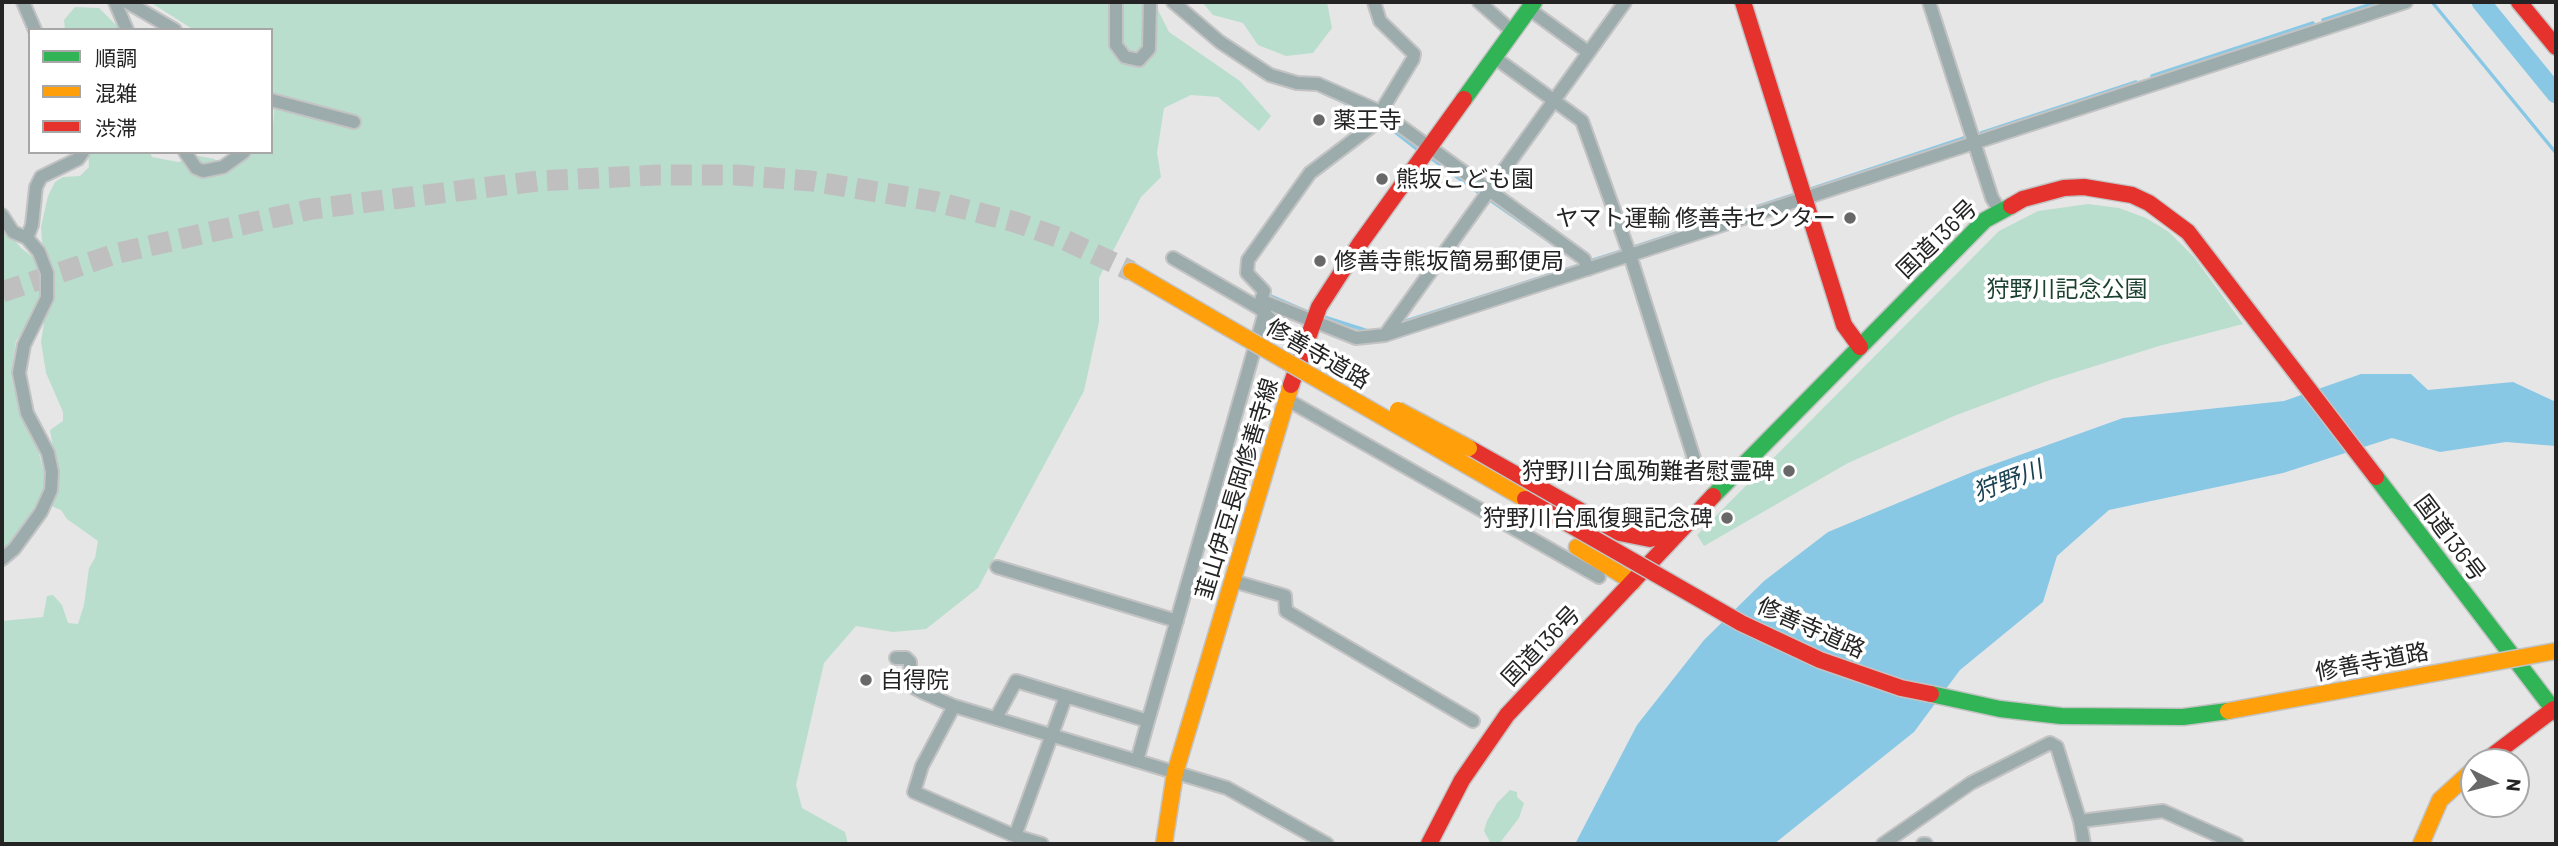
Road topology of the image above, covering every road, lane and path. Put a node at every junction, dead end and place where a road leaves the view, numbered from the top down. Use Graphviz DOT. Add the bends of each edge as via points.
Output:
graph roads {
  1 [pos="23,2"];
  2 [pos="115,2"];
  3 [pos="127,2"];
  4 [pos="1116,2"];
  5 [pos="1150,2"];
  6 [pos="1173,2"];
  7 [pos="1374,2"];
  8 [pos="1479,2"];
  9 [pos="1743,2"];
  10 [pos="1929,2"];
  11 [pos="2406,2"];
  12 [pos="2519,2"];
  13 [pos="1621,3"];
  14 [pos="1532,5"];
  15 [pos="34,28"];
  16 [pos="126,28"];
  17 [pos="172,28"];
  18 [pos="1513,32"];
  19 [pos="2556,47"];
  20 [pos="1588,52"];
  21 [pos="1494,57"];
  22 [pos="1554,100"];
  23 [pos="273,101"];
  24 [pos="1381,112"];
  25 [pos="354,122"];
  26 [pos="1975,142"];
  27 [pos="1428,148"];
  28 [pos="82,154"];
  29 [pos="186,154"];
  30 [pos="241,154"];
  31 [pos="1487,191"];
  32 [pos="1805,199"];
  33 [pos="2000,211"];
  34 [pos="2,215"];
  35 [pos="27,238"];
  36 [pos="1630,255"];
  37 [pos="1173,258"];
  38 [pos="1588,269"];
  39 [pos="1131,271"];
  40 [pos="1262,307"];
  41 [pos="1314,321"];
  42 [pos="1220,323"];
  43 [pos="1385,335"];
  44 [pos="1860,347"];
  45 [pos="1264,351"];
  46 [pos="1303,351"];
  47 [pos="1286,399"];
  48 [pos="1697,468"];
  49 [pos="1738,470"];
  50 [pos="1490,515"];
  51 [pos="1620,533"];
  52 [pos="2,559"];
  53 [pos="1598,560"];
  54 [pos="1648,566"];
  55 [pos="997,567"];
  56 [pos="1599,578"];
  57 [pos="1233,581"];
  58 [pos="1633,582"];
  59 [pos="1177,621"];
  60 [pos="2556,652"];
  61 [pos="896,658"];
  62 [pos="1066,696"];
  63 [pos="954,706"];
  64 [pos="2556,710"];
  65 [pos="996,718"];
  66 [pos="1148,721"];
  67 [pos="1473,721"];
  68 [pos="1054,736"];
  69 [pos="2503,748"];
  70 [pos="1136,761"];
  71 [pos="1175,773"];
  72 [pos="2460,782"];
  73 [pos="2080,821"];
  74 [pos="1015,836"];
  75 [pos="1042,844"];
  76 [pos="1164,844"];
  77 [pos="1327,844"];
  78 [pos="1429,844"];
  79 [pos="1882,844"];
  80 [pos="2084,844"];
  81 [pos="2237,844"];
  82 [pos="2421,844"];
  1 -- 15 [label="street"];
  2 -- 16 [label="street"];
  3 -- 17 [label="street"];
  4 -- 5 [label="street" via="1116,45 1125,57 1139,60 1149,49"];
  6 -- 24 [label="street" via="1220,42 1270,75 1318,84"];
  7 -- 24 [label="street" via="1380,21 1414,54"];
  8 -- 18 [label="street"];
  9 -- 32 [label="main road"];
  10 -- 26 [label="street"];
  11 -- 26 [label="street"];
  12 -- 19 [label="main road"];
  13 -- 20 [label="street"];
  14 -- 18 [label="main road, 韮山伊豆長岡修善寺線"];
  14 -- 20 [label="street"];
  18 -- 21 [label="main road, 韮山伊豆長岡修善寺線"];
  20 -- 22 [label="street"];
  21 -- 22 [label="street"];
  21 -- 27 [label="main road, 韮山伊豆長岡修善寺線"];
  22 -- 31 [label="street"];
  22 -- 36 [label="street" via="1582,121"];
  23 -- 25 [label="street"];
  24 -- 27 [label="street"];
  24 -- 40 [label="street" via="1366,132 1310,173 1248,260 1247,273 1262,288"];
  26 -- 32 [label="street"];
  26 -- 33 [label="street"];
  27 -- 31 [label="street"];
  27 -- 41 [label="main road, 韮山伊豆長岡修善寺線" via="1328,289"];
  28 -- 35 [label="street" via="41,177"];
  29 -- 30 [label="street" via="203,172 223,167"];
  31 -- 38 [label="street" via="1584,259"];
  31 -- 43 [label="street"];
  32 -- 36 [label="street"];
  32 -- 44 [label="main road" via="1844,325"];
  33 -- 44 [label="main road, 国道136号" via="1965,238"];
  33 -- 64 [label="main road, 国道136号" via="2023,199 2064,188 2110,190 2140,199 2188,232"];
  34 -- 35 [label="street" via="13,232"];
  35 -- 52 [label="street" via="45,264 49,290 24,345 19,373 27,413 48,453 51,490 30,529"];
  36 -- 38 [label="street"];
  36 -- 48 [label="street"];
  37 -- 40 [label="street"];
  38 -- 43 [label="street"];
  39 -- 42 [label="main road, 修善寺道路"];
  40 -- 41 [label="street"];
  40 -- 46 [label="street"];
  40 -- 59 [label="street"];
  41 -- 43 [label="street" via="1356,338"];
  41 -- 46 [label="main road, 韮山伊豆長岡修善寺線"];
  42 -- 45 [label="main road, 修善寺道路, bridge"];
  42 -- 51 [label="main road, bridge" via="1276,346"];
  44 -- 49 [label="main road, 国道136号"];
  45 -- 53 [label="main road" via="1313,387"];
  45 -- 60 [label="main road, 修善寺道路, bridge" via="1761,633 1856,674 1950,700 2062,716 2183,717 2269,706"];
  46 -- 47 [label="main road, 韮山伊豆長岡修善寺線"];
  47 -- 50 [label="street"];
  47 -- 57 [label="main road, 韮山伊豆長岡修善寺線"];
  49 -- 51 [label="main road" via="1712,485 1664,534 1642,539"];
  49 -- 54 [label="main road, 国道136号"];
  50 -- 53 [label="street" via="1510,518 1586,561"];
  50 -- 56 [label="street"];
  51 -- 54 [label="main road"];
  53 -- 58 [label="main road"];
  54 -- 58 [label="main road, 国道136号"];
  55 -- 59 [label="street"];
  57 -- 67 [label="street" via="1285,596 1286,611"];
  57 -- 71 [label="main road, 韮山伊豆長岡修善寺線"];
  58 -- 78 [label="main road, 国道136号" via="1507,715 1462,780"];
  59 -- 66 [label="street"];
  61 -- 63 [label="street" via="909,662 911,686"];
  62 -- 65 [label="street" via="1016,681"];
  62 -- 66 [label="street"];
  62 -- 68 [label="street"];
  63 -- 65 [label="street"];
  63 -- 74 [label="street" via="922,766 914,792"];
  64 -- 69 [label="main road"];
  65 -- 68 [label="street"];
  66 -- 70 [label="street"];
  68 -- 70 [label="street"];
  68 -- 74 [label="street"];
  70 -- 71 [label="street"];
  71 -- 76 [label="main road, 韮山伊豆長岡修善寺線"];
  71 -- 77 [label="street" via="1227,788"];
  72 -- 82 [label="main road" via="2440,800"];
  73 -- 79 [label="street" via="2057,747 2050,743 1971,783"];
  73 -- 80 [label="street"];
  73 -- 81 [label="street" via="2163,811"];
  74 -- 75 [label="street"];
}
